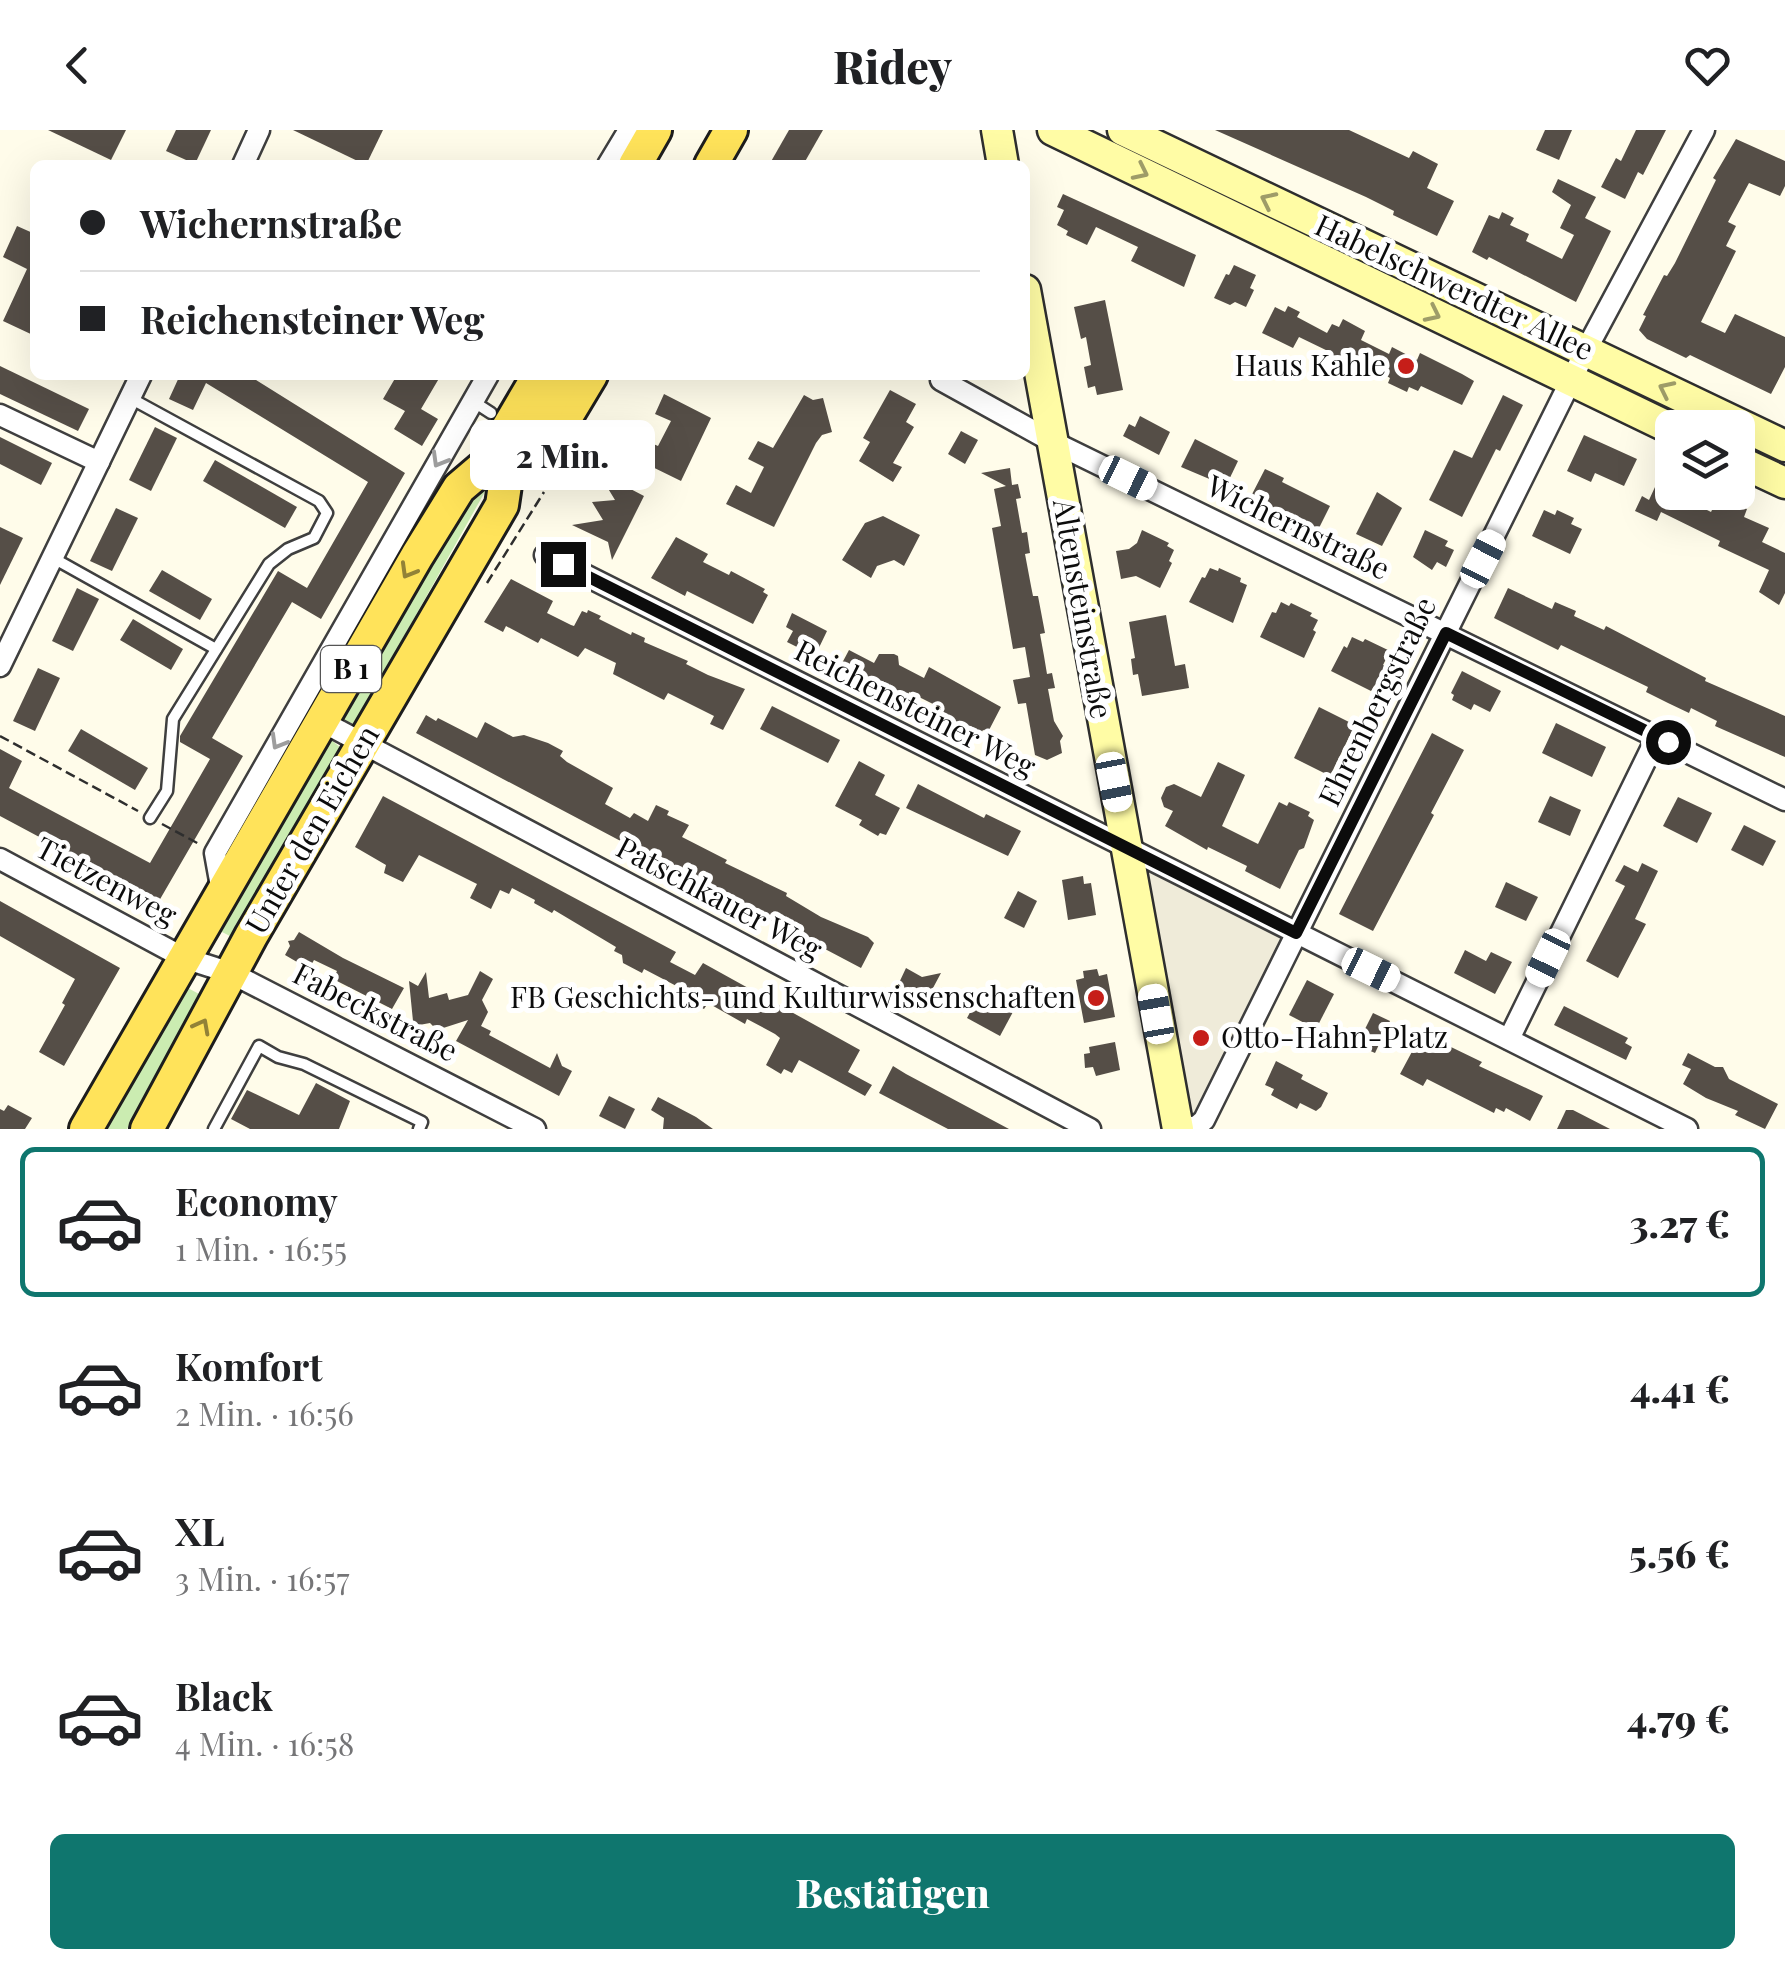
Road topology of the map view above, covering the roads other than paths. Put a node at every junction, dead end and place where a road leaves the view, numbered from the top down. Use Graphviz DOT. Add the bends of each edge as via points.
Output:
graph roads {
  1 [pos="260,130"];
  2 [pos="628,130"];
  3 [pos="655,130"];
  4 [pos="680,130"];
  5 [pos="706,130"];
  6 [pos="732,130"];
  7 [pos="997,130"];
  8 [pos="1053,130"];
  9 [pos="1123,130"];
  10 [pos="1704,130"];
  11 [pos="245,160"];
  12 [pos="611,160"];
  13 [pos="638,160"];
  14 [pos="663,160"];
  15 [pos="689,160"];
  16 [pos="714,160"];
  17 [pos="1002,160"];
  18 [pos="1030,317"];
  19 [pos="1586,350"];
  20 [pos="139,380"];
  21 [pos="487,380"];
  22 [pos="509,380"];
  23 [pos="535,380"];
  24 [pos="562,380"];
  25 [pos="588,380"];
  26 [pos="941,380"];
  27 [pos="1571,380"];
  28 [pos="130,398"];
  29 [pos="482,407"];
  30 [pos="0,415"];
  31 [pos="1655,421"];
  32 [pos="1053,442"];
  33 [pos="1785,446"];
  34 [pos="99,462"];
  35 [pos="1755,468"];
  36 [pos="1785,483"];
  37 [pos="459,488"];
  38 [pos="502,505"];
  39 [pos="545,555"];
  40 [pos="52,558"];
  41 [pos="1446,633"];
  42 [pos="216,649"];
  43 [pos="2,656"];
  44 [pos="320,721"];
  45 [pos="1657,737"];
  46 [pos="362,744"];
  47 [pos="1785,800"];
  48 [pos="150,818"];
  49 [pos="1126,849"];
  50 [pos="0,858"];
  51 [pos="222,892"];
  52 [pos="1296,933"];
  53 [pos="184,958"];
  54 [pos="231,973"];
  55 [pos="1509,1040"];
  56 [pos="86,1129"];
  57 [pos="147,1129"];
  58 [pos="214,1129"];
  59 [pos="419,1129"];
  60 [pos="535,1129"];
  61 [pos="1090,1129"];
  62 [pos="1180,1129"];
  63 [pos="1687,1129"];
  1 -- 11 [label="street"];
  2 -- 12 [label="street"];
  3 -- 13 [label="main road"];
  4 -- 14 [label="main road"];
  5 -- 15 [label="main road"];
  6 -- 16 [label="main road"];
  7 -- 17 [label="main road"];
  8 -- 27 [label="main road, Habelschwerdter Allee, one-way"];
  19 -- 9 [label="main road, Habelschwerdter Allee, one-way"];
  10 -- 19 [label="street, Ehrenbergstraße"];
  18 -- 32 [label="main road, Altensteinstraße"];
  19 -- 27 [label="street, Ehrenbergstraße"];
  33 -- 19 [label="main road, Habelschwerdter Allee, one-way"];
  20 -- 28 [label="street"];
  21 -- 29 [label="street, Unter den Eichen"];
  22 -- 29 [label="main road"];
  23 -- 37 [label="main road, Unter den Eichen / B 1" via="486,465"];
  24 -- 38 [label="main road, Unter den Eichen / B 1" via="506,478"];
  25 -- 38 [label="main road" via="526,483"];
  26 -- 32 [label="street"];
  27 -- 31 [label="main road, Habelschwerdter Allee"];
  27 -- 41 [label="street, Ehrenbergstraße"];
  28 -- 34 [label="street"];
  28 -- 42 [label="lane" via="326,510 314,538 269,564"];
  29 -- 37 [label="main road"];
  29 -- 51 [label="street, Unter den Eichen, one-way" via="215,853"];
  30 -- 34 [label="street"];
  32 -- 41 [label="street, Wichernstraße"];
  32 -- 49 [label="main road, Altensteinstraße"];
  34 -- 40 [label="street"];
  35 -- 36 [label="main road"];
  37 -- 44 [label="main road, Unter den Eichen / B 1, one-way"];
  38 -- 46 [label="main road, Unter den Eichen / B 1"];
  39 -- 49 [label="street, Reichensteiner Weg"];
  40 -- 42 [label="lane"];
  40 -- 43 [label="street"];
  41 -- 45 [label="street, Wichernstraße"];
  41 -- 52 [label="street, Ehrenbergstraße"];
  42 -- 48 [label="lane" via="172,719 167,790"];
  44 -- 46 [label="street, Patschkauer Weg"];
  44 -- 51 [label="main road, Unter den Eichen / B 1"];
  45 -- 47 [label="street, Wichernstraße"];
  45 -- 55 [label="street"];
  46 -- 54 [label="main road, Unter den Eichen / B 1"];
  46 -- 61 [label="street, Patschkauer Weg"];
  49 -- 52 [label="street, Reichensteiner Weg"];
  49 -- 62 [label="main road, Altensteinstraße"];
  50 -- 53 [label="street, Tietzenweg"];
  51 -- 53 [label="main road, Unter den Eichen / B 1"];
  52 -- 55 [label="street, Reichensteiner Weg"];
  52 -- 62 [label="street, Ehrenbergstraße" via="1204,1120"];
  53 -- 54 [label="street, Fabeckstraße"];
  53 -- 56 [label="main road, Unter den Eichen / B 1"];
  57 -- 54 [label="main road, Unter den Eichen / B 1, one-way"];
  54 -- 60 [label="street, Fabeckstraße"];
  55 -- 63 [label="street, Reichensteiner Weg"];
  58 -- 59 [label="lane" via="259,1046 422,1122"];
}
